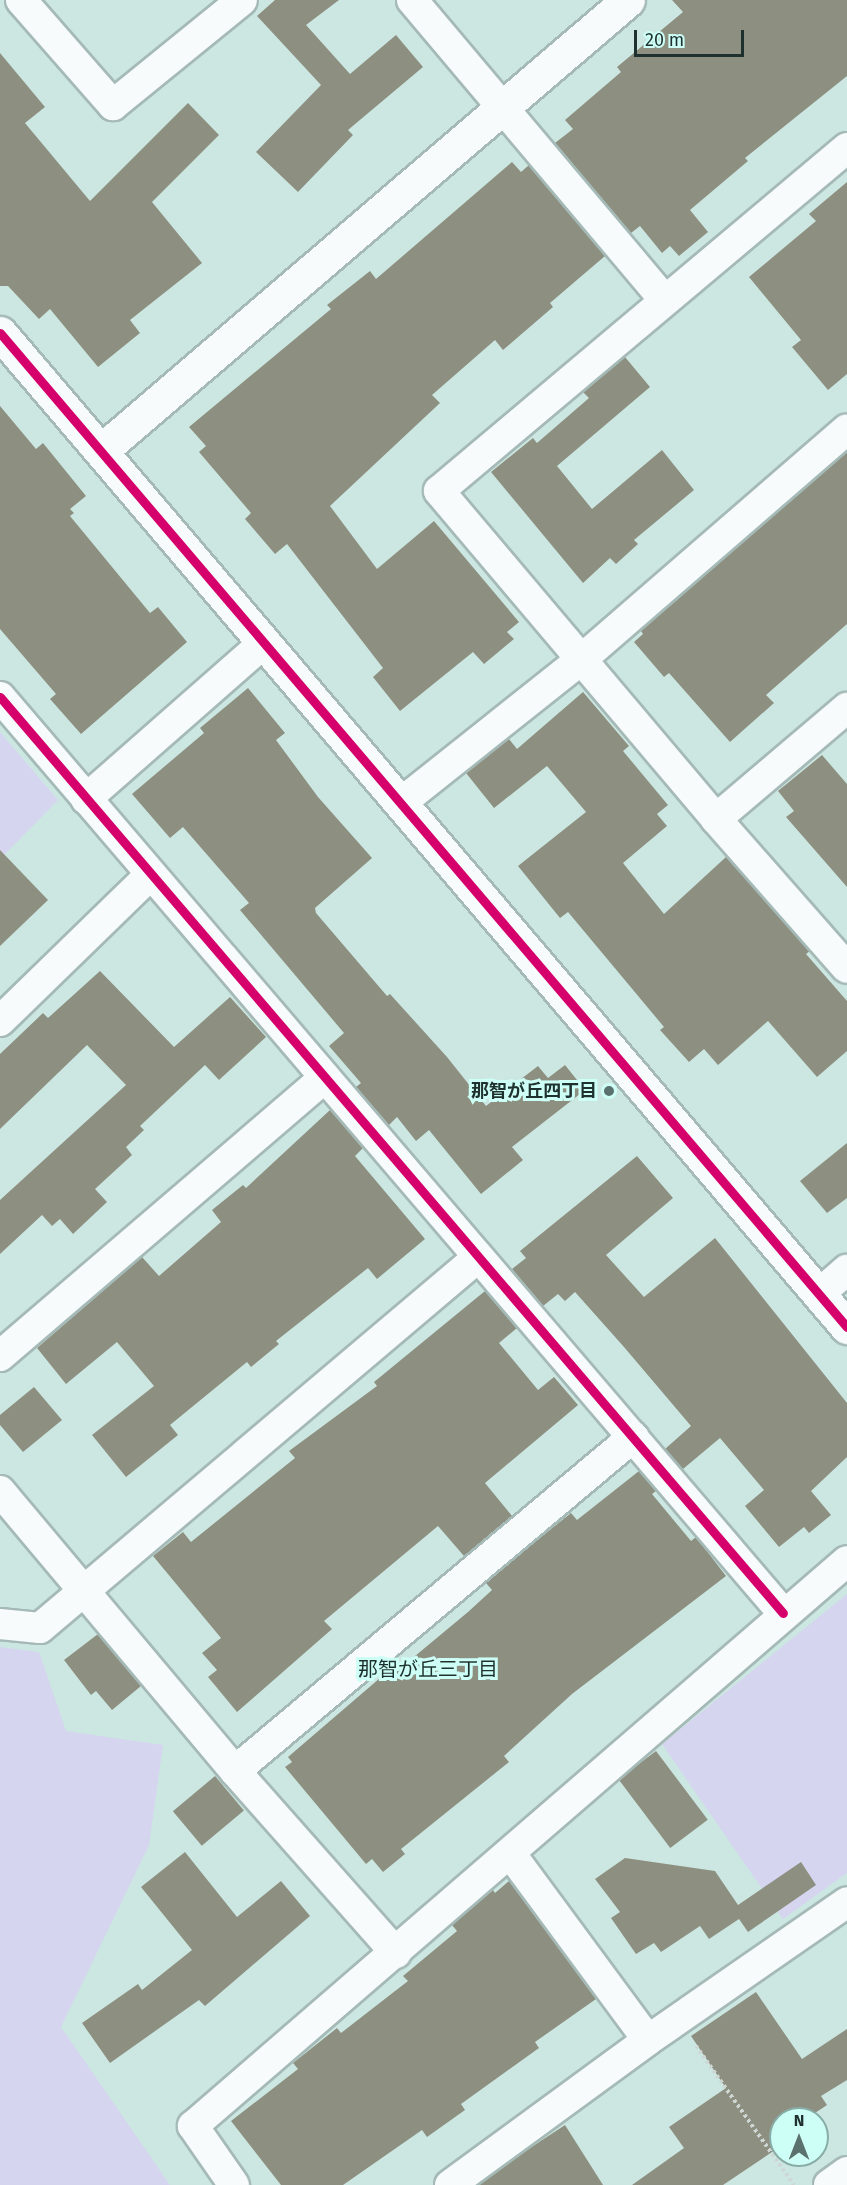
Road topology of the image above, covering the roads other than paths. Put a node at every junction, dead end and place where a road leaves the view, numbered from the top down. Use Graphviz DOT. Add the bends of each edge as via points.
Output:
graph roads {
  1 [pos="21,0"];
  2 [pos="242,0"];
  3 [pos="412,0"];
  4 [pos="628,0"];
  5 [pos="502,107"];
  6 [pos="847,148"];
  7 [pos="665,300"];
  8 [pos="0,333"];
  9 [pos="847,429"];
  10 [pos="102,450"];
  11 [pos="265,642"];
  12 [pos="583,658"];
  13 [pos="0,697"];
  14 [pos="847,708"];
  15 [pos="86,799"];
  16 [pos="402,802"];
  17 [pos="716,819"];
  18 [pos="150,875"];
  19 [pos="847,968"];
  20 [pos="0,1022"];
  21 [pos="325,1077"];
  22 [pos="476,1259"];
  23 [pos="847,1270"];
  24 [pos="819,1294"];
  25 [pos="847,1327"];
  26 [pos="0,1356"];
  27 [pos="633,1437"];
  28 [pos="0,1491"];
  29 [pos="847,1560"];
  30 [pos="84,1591"];
  31 [pos="783,1613"];
  32 [pos="0,1624"];
  33 [pos="235,1771"];
  34 [pos="510,1853"];
  35 [pos="847,1902"];
  36 [pos="396,1953"];
  37 [pos="648,2040"];
  38 [pos="847,2172"];
  39 [pos="234,2185"];
  40 [pos="450,2185"];
  41 [pos="829,2185"];
  1 -- 2 [label="street" via="113,105"];
  3 -- 5 [label="street"];
  4 -- 5 [label="street"];
  5 -- 7 [label="street"];
  5 -- 10 [label="street"];
  6 -- 7 [label="street"];
  7 -- 12 [label="street" via="439,491"];
  8 -- 10 [label="street"];
  9 -- 12 [label="street"];
  10 -- 11 [label="street"];
  11 -- 15 [label="street"];
  11 -- 16 [label="street"];
  12 -- 16 [label="street"];
  12 -- 17 [label="street"];
  13 -- 15 [label="street"];
  14 -- 17 [label="street"];
  15 -- 18 [label="street"];
  16 -- 24 [label="street"];
  17 -- 19 [label="street"];
  18 -- 20 [label="street"];
  18 -- 21 [label="street"];
  21 -- 22 [label="street"];
  21 -- 26 [label="street"];
  22 -- 27 [label="street"];
  22 -- 30 [label="street"];
  23 -- 24 [label="street"];
  24 -- 25 [label="street"];
  27 -- 31 [label="street"];
  27 -- 33 [label="street"];
  28 -- 30 [label="street"];
  29 -- 31 [label="street"];
  30 -- 32 [label="street" via="40,1628"];
  30 -- 33 [label="street"];
  31 -- 34 [label="street"];
  33 -- 36 [label="street"];
  34 -- 36 [label="street"];
  34 -- 37 [label="street"];
  35 -- 37 [label="street"];
  36 -- 39 [label="street" via="194,2126"];
  37 -- 40 [label="street"];
  38 -- 41 [label="street"];
}
